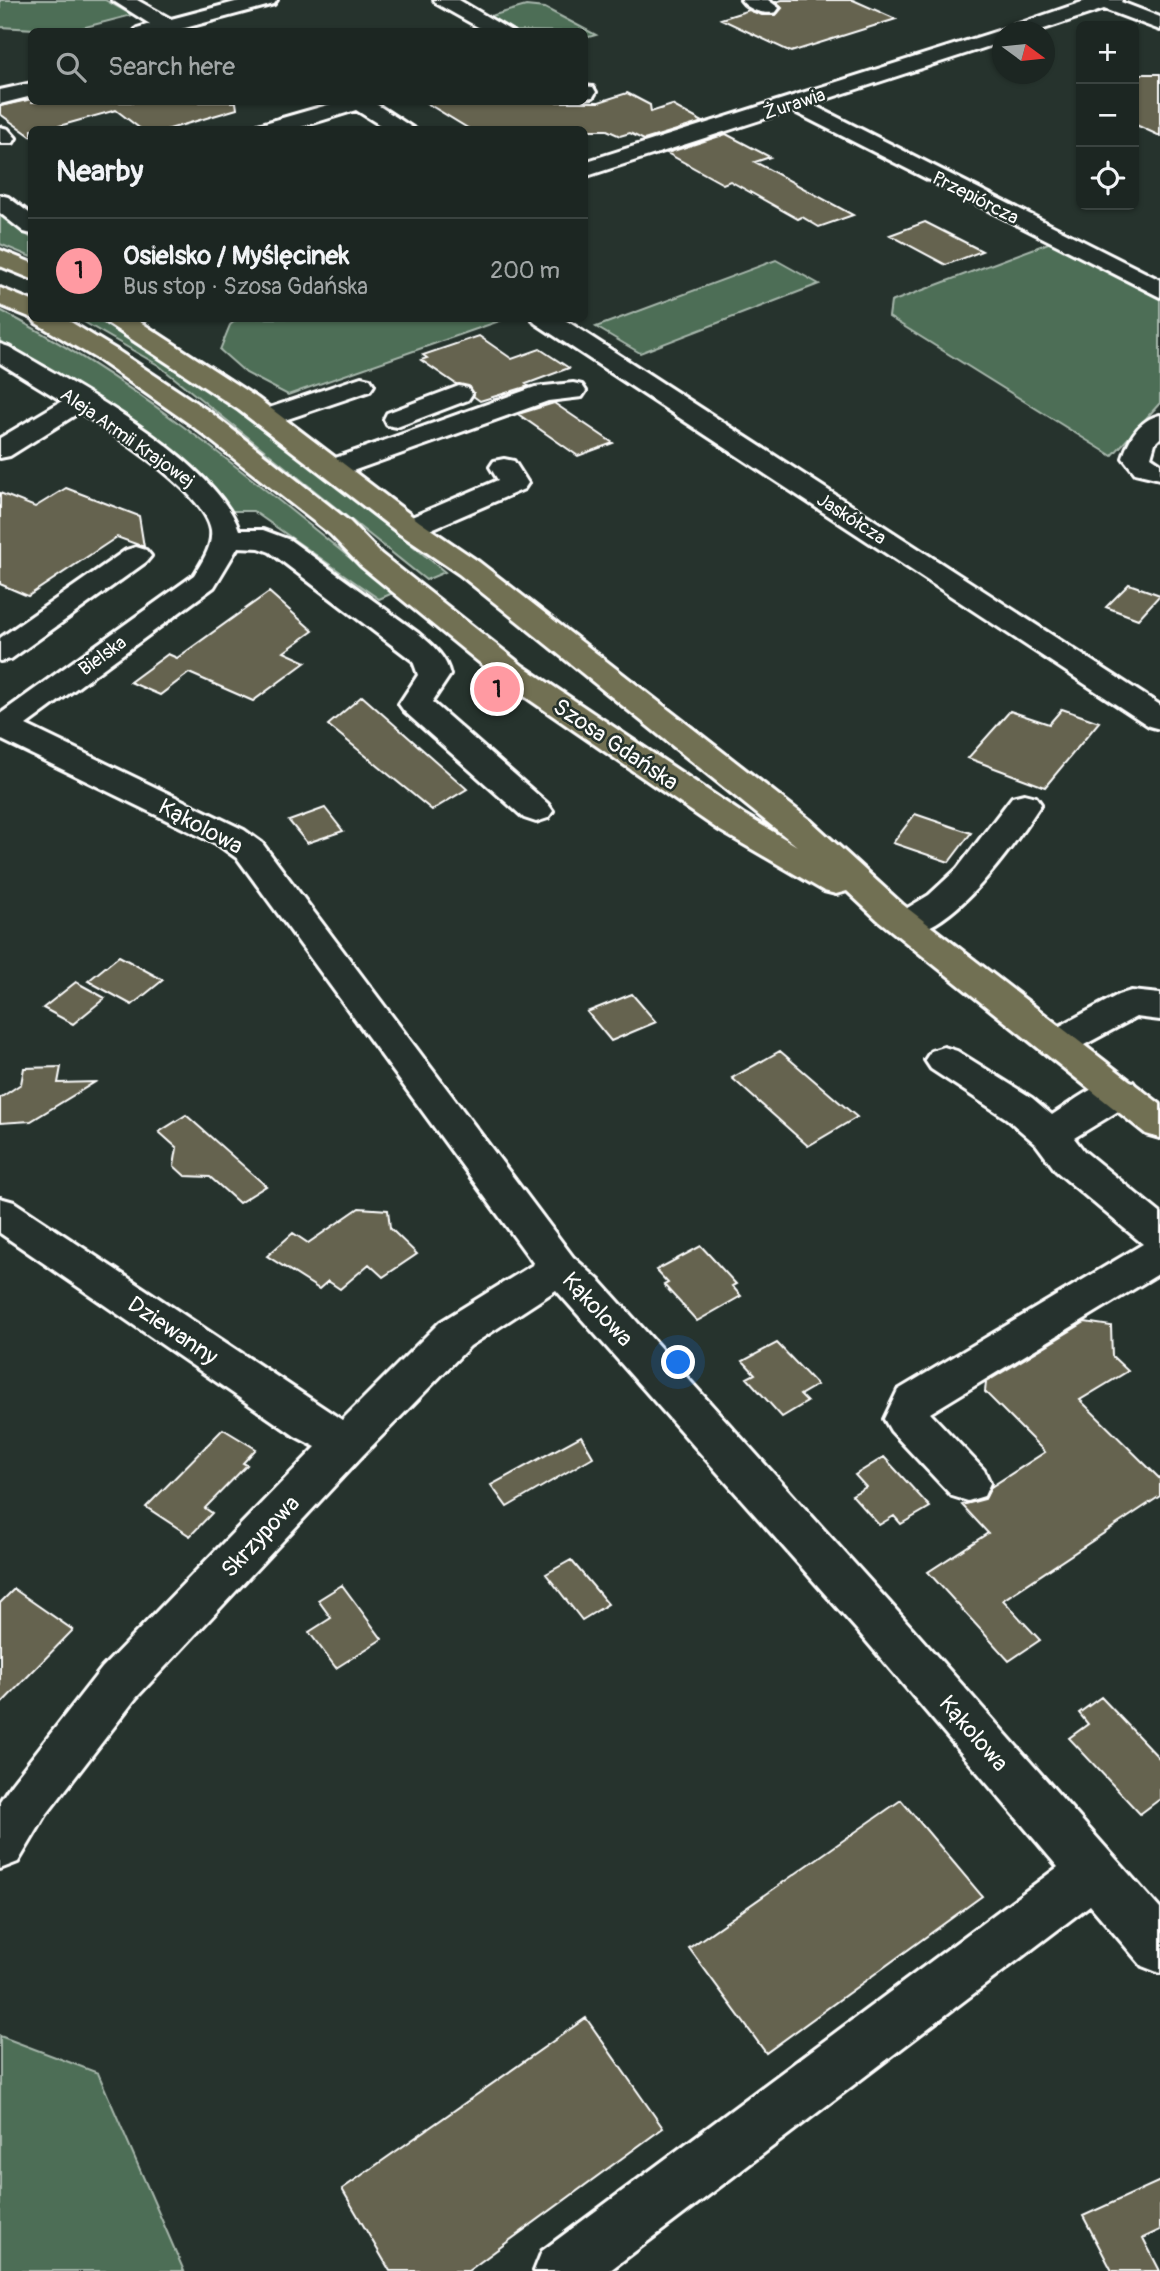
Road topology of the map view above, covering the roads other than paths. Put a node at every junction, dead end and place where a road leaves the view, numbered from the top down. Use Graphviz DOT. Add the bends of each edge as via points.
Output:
graph roads {
  1 [pos="122,0"];
  2 [pos="267,0"];
  3 [pos="444,0"];
  4 [pos="1105,1"];
  5 [pos="1046,21"];
  6 [pos="1160,24"];
  7 [pos="167,25"];
  8 [pos="157,28"];
  9 [pos="496,28"];
  10 [pos="992,39"];
  11 [pos="28,90"];
  12 [pos="0,97"];
  13 [pos="793,103"];
  14 [pos="349,105"];
  15 [pos="364,105"];
  16 [pos="279,126"];
  17 [pos="398,126"];
  18 [pos="588,169"];
  19 [pos="0,202"];
  20 [pos="28,221"];
  21 [pos="0,257"];
  22 [pos="28,270"];
  23 [pos="1160,290"];
  24 [pos="0,295"];
  25 [pos="28,309"];
  26 [pos="52,322"];
  27 [pos="122,322"];
  28 [pos="550,322"];
  29 [pos="0,352"];
  30 [pos="361,385"];
  31 [pos="573,391"];
  32 [pos="459,394"];
  33 [pos="79,401"];
  34 [pos="267,418"];
  35 [pos="1160,423"];
  36 [pos="0,450"];
  37 [pos="324,460"];
  38 [pos="504,467"];
  39 [pos="1160,471"];
  40 [pos="410,528"];
  41 [pos="225,538"];
  42 [pos="136,555"];
  43 [pos="0,654"];
  44 [pos="65,682"];
  45 [pos="1160,719"];
  46 [pos="1,727"];
  47 [pos="1024,804"];
  48 [pos="536,811"];
  49 [pos="898,918"];
  50 [pos="1160,1007"];
  51 [pos="1058,1043"];
  52 [pos="944,1060"];
  53 [pos="1120,1092"];
  54 [pos="1160,1124"];
  55 [pos="1050,1134"];
  56 [pos="0,1213"];
  57 [pos="1160,1235"];
  58 [pos="1160,1252"];
  59 [pos="559,1268"];
  60 [pos="348,1443"];
  61 [pos="968,1483"];
  62 [pos="0,1845"];
  63 [pos="1094,1871"];
  64 [pos="1160,1948"];
  65 [pos="562,2271"];
  1 -- 7 [label="street"];
  2 -- 7 [label="street"];
  3 -- 9 [label="street"];
  4 -- 5 [label="street"];
  4 -- 6 [label="street"];
  7 -- 8 [label="street"];
  10 -- 13 [label="street, Żurawia"];
  11 -- 12 [label="street"];
  13 -- 18 [label="street, Żurawia"];
  13 -- 23 [label="street, Przepiórcza"];
  14 -- 16 [label="street"];
  15 -- 17 [label="street"];
  19 -- 20 [label="street"];
  21 -- 22 [label="main road"];
  24 -- 25 [label="main road"];
  26 -- 49 [label="main road, Szosa Gdańska" via="153,384 330,520 371,560 512,673 575,718 772,848"];
  27 -- 34 [label="main road"];
  28 -- 45 [label="street, Jaskółcza"];
  29 -- 33 [label="street, Aleja Armii Krajowej"];
  30 -- 34 [label="street"];
  31 -- 37 [label="street" via="544,393"];
  32 -- 37 [label="street"];
  33 -- 36 [label="street"];
  33 -- 41 [label="street, Aleja Armii Krajowej" via="203,491 222,514"];
  34 -- 37 [label="main road"];
  35 -- 39 [label="street" via="1142,440 1137,458 1145,467"];
  37 -- 40 [label="main road, Szosa Gdańska"];
  38 -- 40 [label="street" via="514,483"];
  40 -- 49 [label="main road, Szosa Gdańska" via="469,568 797,828"];
  41 -- 44 [label="street, Bielska" via="204,581"];
  41 -- 48 [label="street" via="263,539 280,546 425,654 434,675 415,704"];
  42 -- 43 [label="street"];
  43 -- 44 [label="street"];
  44 -- 46 [label="street, Bielska"];
  46 -- 59 [label="street, Kąkolowa" via="232,838 250,851"];
  47 -- 49 [label="street" via="969,877 941,903"];
  49 -- 51 [label="main road, Szosa Gdańska"];
  50 -- 51 [label="street" via="1131,1004"];
  51 -- 53 [label="main road, Szosa Gdańska"];
  52 -- 55 [label="street" via="1019,1108"];
  53 -- 54 [label="main road, Szosa Gdańska"];
  53 -- 55 [label="street"];
  55 -- 57 [label="street" via="1070,1161"];
  56 -- 60 [label="street, Dziewanny" via="310,1423"];
  58 -- 61 [label="street" via="913,1402 906,1419"];
  59 -- 60 [label="street, Skrzypowa" via="455,1334"];
  59 -- 63 [label="street, Kąkolowa" via="873,1616"];
  60 -- 62 [label="street, Skrzypowa" via="119,1683 29,1799"];
  63 -- 64 [label="street, Kąkolowa"];
  63 -- 65 [label="street"];
}
